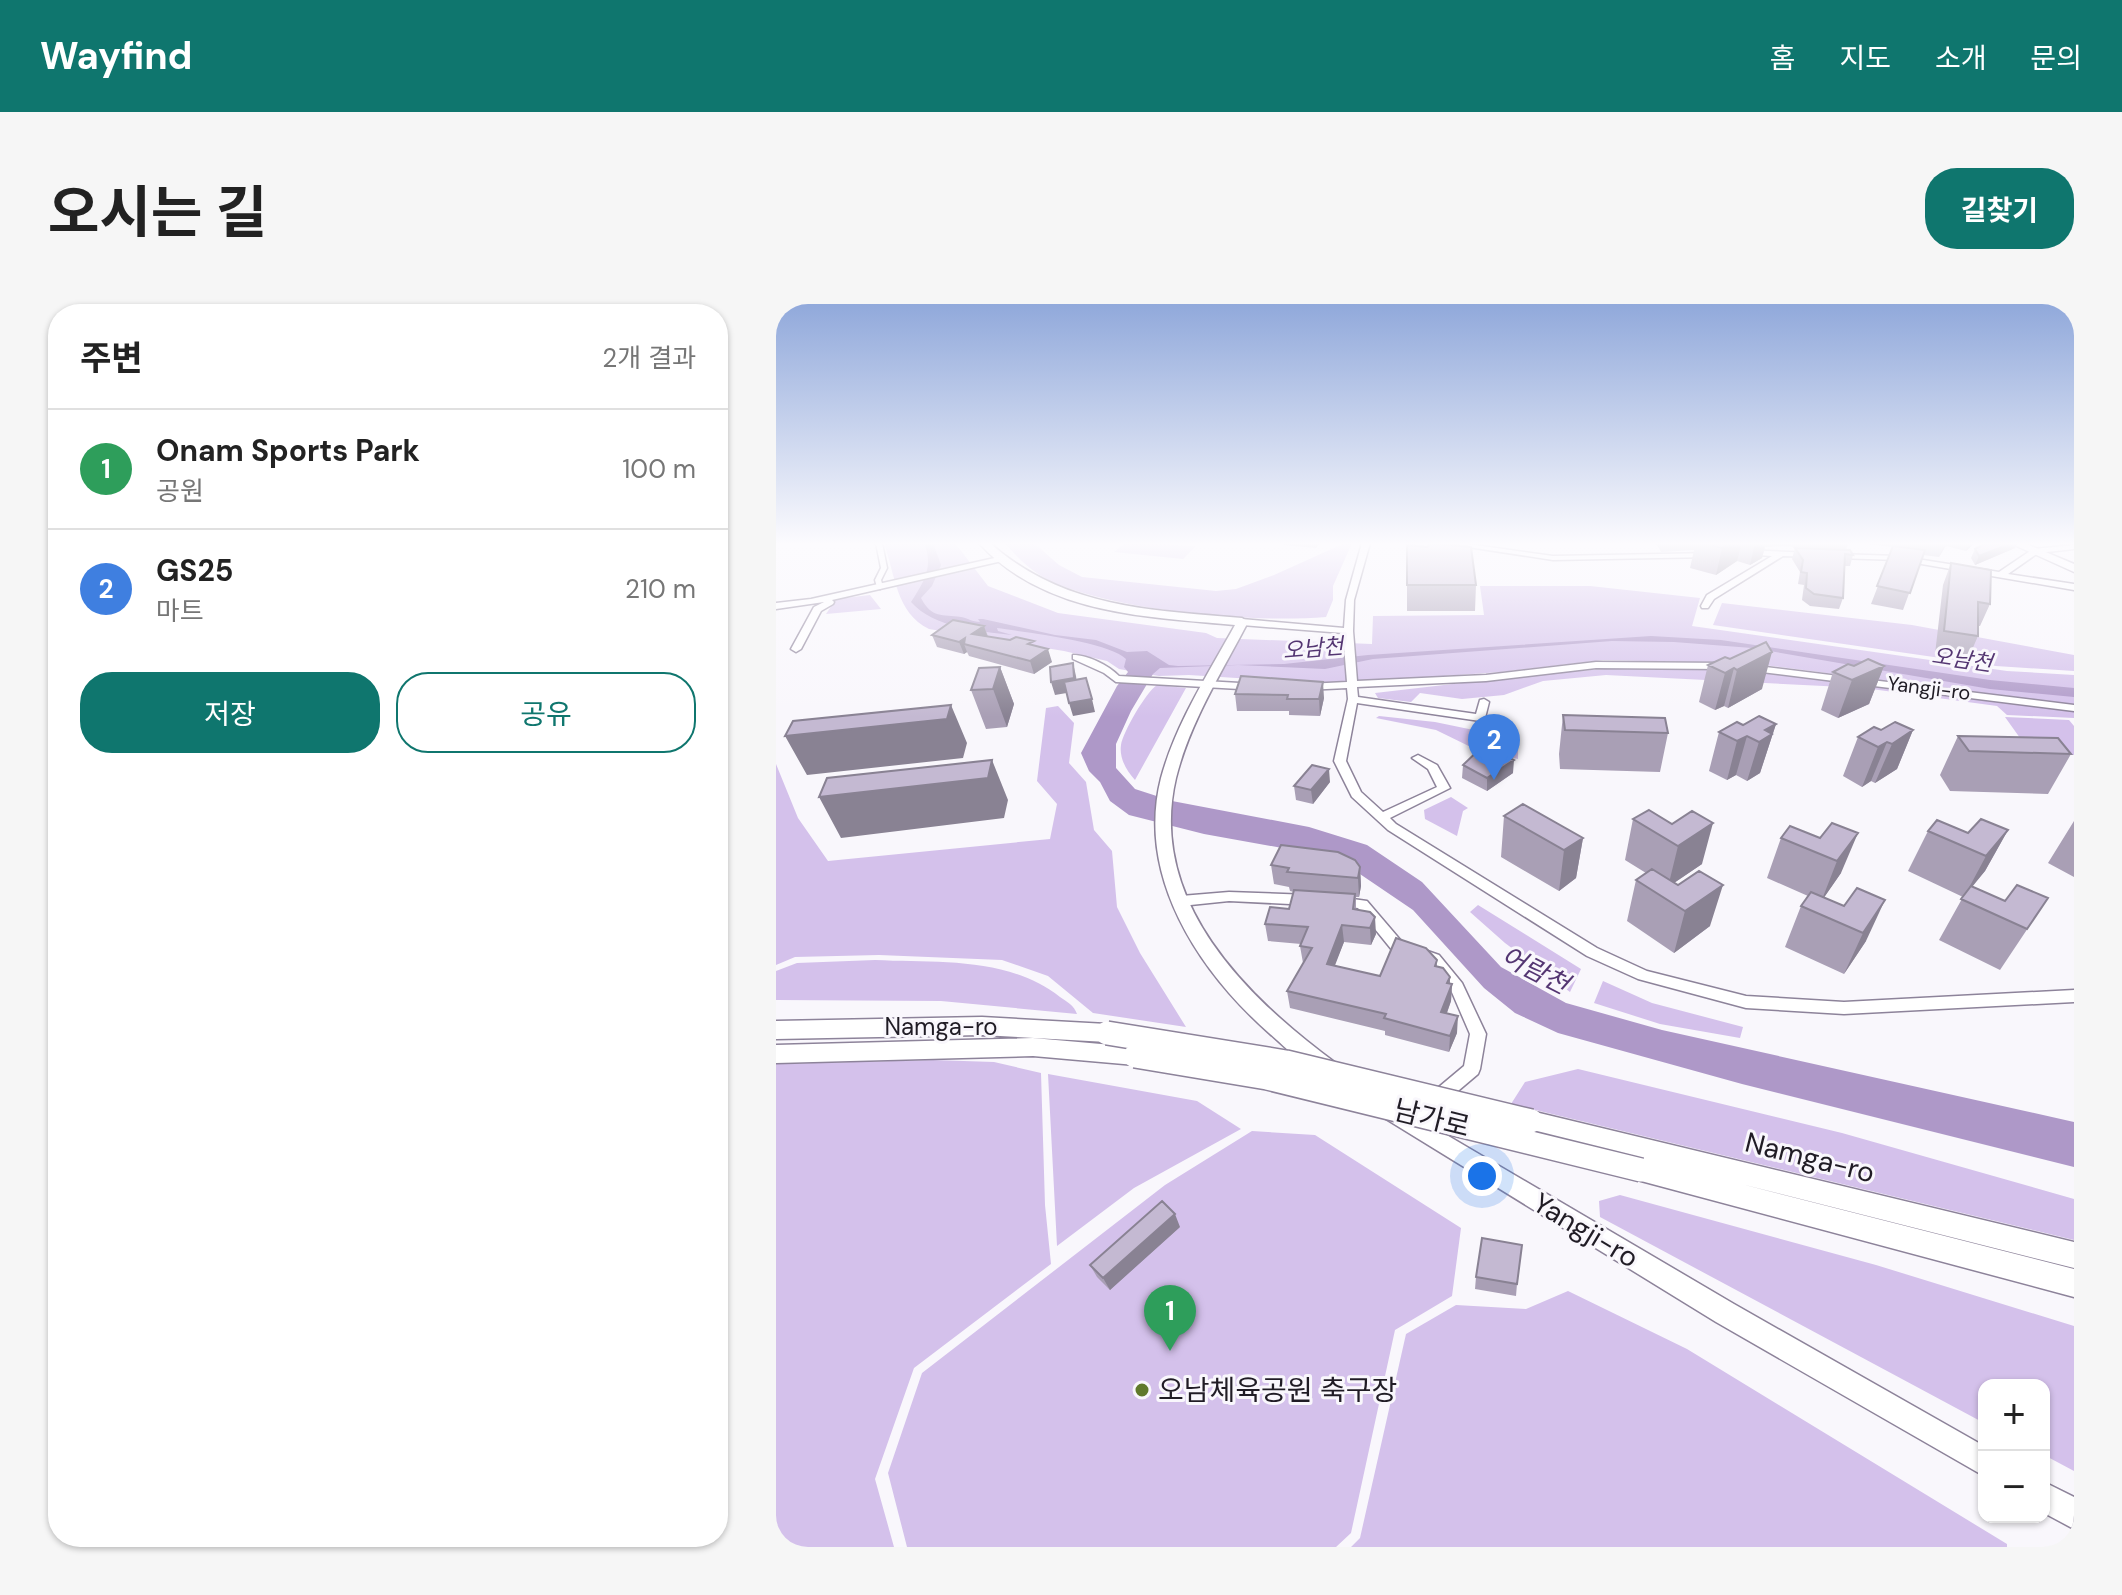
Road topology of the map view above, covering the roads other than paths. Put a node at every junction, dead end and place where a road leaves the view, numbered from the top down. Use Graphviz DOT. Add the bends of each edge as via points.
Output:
graph roads {
  1 [pos="805,601"];
  2 [pos="832,601"];
  3 [pos="1092,601"];
  4 [pos="1350,601"];
  5 [pos="1708,601"];
  6 [pos="776,606"];
  7 [pos="1705,606"];
  8 [pos="1242,622"];
  9 [pos="1349,636"];
  10 [pos="796,649"];
  11 [pos="1076,657"];
  12 [pos="1209,684"];
  13 [pos="1271,687"];
  14 [pos="1301,687"];
  15 [pos="1353,693"];
  16 [pos="1484,702"];
  17 [pos="2074,708"];
  18 [pos="1418,758"];
  19 [pos="1381,818"];
  20 [pos="1181,901"];
  21 [pos="2074,996"];
  22 [pos="776,1030"];
  23 [pos="1107,1033"];
  24 [pos="776,1054"];
  25 [pos="1531,1121"];
  26 [pos="1409,1123"];
  27 [pos="2074,1255"];
  28 [pos="2074,1283"];
  29 [pos="1978,1459"];
  30 [pos="2050,1500"];
  31 [pos="2074,1514"];
  1 -- 6 [label="street"];
  2 -- 10 [label="street" via="817,609"];
  3 -- 8 [label="street"];
  4 -- 9 [label="street"];
  5 -- 7 [label="street"];
  8 -- 9 [label="street"];
  8 -- 12 [label="street"];
  9 -- 15 [label="street"];
  11 -- 12 [label="street" via="1116,679"];
  12 -- 13 [label="street"];
  12 -- 20 [label="street, Yangji-ro" via="1184,732 1167,784 1164,829 1171,878"];
  14 -- 15 [label="street, Yangji-ro"];
  15 -- 16 [label="street" via="1480,718"];
  15 -- 17 [label="street, Yangji-ro" via="1596,665 1690,665 1825,675"];
  15 -- 19 [label="street" via="1340,761 1356,794"];
  18 -- 19 [label="street" via="1433,767 1444,788"];
  19 -- 21 [label="street" via="1592,952 1686,989 1746,1002 1844,1008"];
  20 -- 26 [label="street, Yangji-ro" via="1224,978 1253,1009 1300,1049"];
  20 -- 26 [label="street" via="1245,896 1362,904 1397,946 1434,959 1457,987 1478,1034 1472,1069"];
  22 -- 23 [label="main road, Namga-ro" via="982,1026"];
  23 -- 25 [label="main road, 남가로, bridge" via="1286,1062"];
  24 -- 28 [label="main road, 남가로, bridge" via="1033,1047 1135,1056 1267,1078"];
  25 -- 27 [label="main road, Namga-ro"];
  26 -- 29 [label="street, Yangji-ro"];
  30 -- 31 [label="street"];
}
